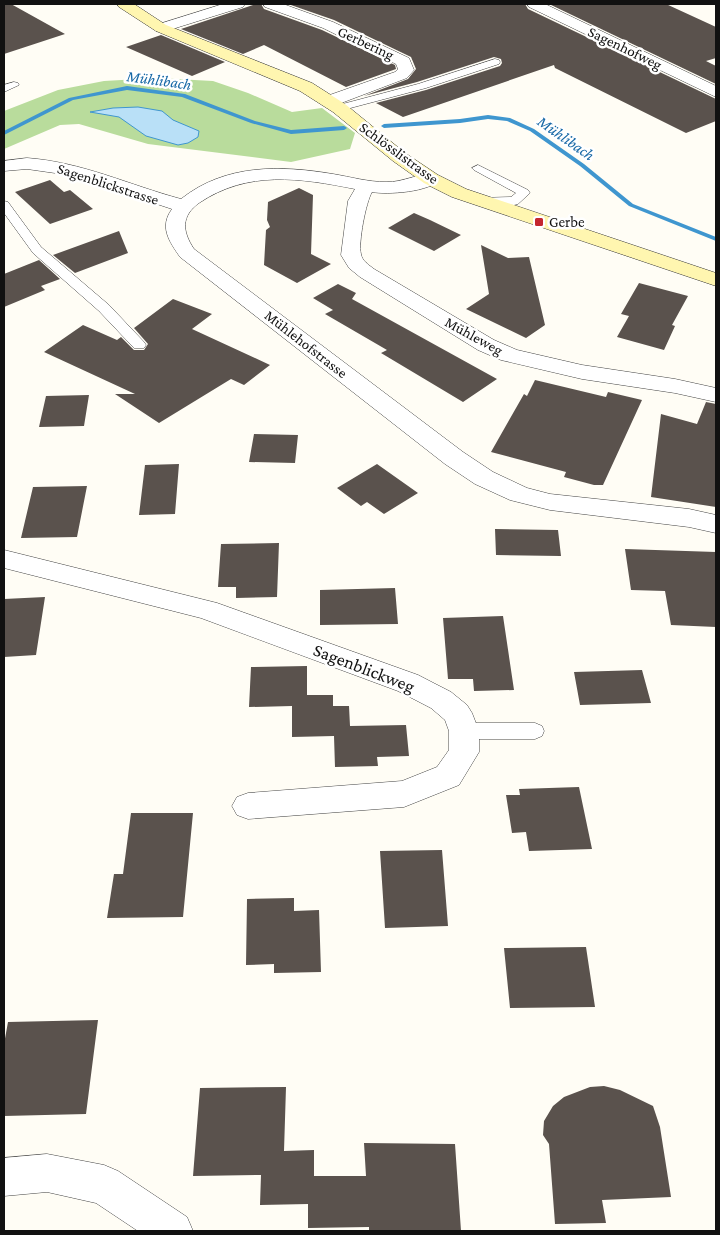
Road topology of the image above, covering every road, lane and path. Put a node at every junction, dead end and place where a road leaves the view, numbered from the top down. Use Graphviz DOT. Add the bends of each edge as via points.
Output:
graph roads {
  1 [pos="124,4"];
  2 [pos="238,4"];
  3 [pos="270,4"];
  4 [pos="534,4"];
  5 [pos="161,28"];
  6 [pos="495,62"];
  7 [pos="716,92"];
  8 [pos="334,104"];
  9 [pos="4,166"];
  10 [pos="478,168"];
  11 [pos="431,179"];
  12 [pos="366,186"];
  13 [pos="481,201"];
  14 [pos="4,205"];
  15 [pos="183,206"];
  16 [pos="716,280"];
  17 [pos="138,345"];
  18 [pos="716,395"];
  19 [pos="716,524"];
  20 [pos="4,559"];
  21 [pos="464,731"];
  22 [pos="535,731"];
  23 [pos="248,806"];
  24 [pos="4,1177"];
  25 [pos="174,1231"];
  1 -- 5 [label="main road, Schlösslistrasse"];
  2 -- 5 [label="street"];
  3 -- 8 [label="street, Gerbering" via="328,25 403,61 406,70 401,75"];
  4 -- 7 [label="street, Sagenhofweg"];
  5 -- 8 [label="main road, Schlösslistrasse" via="286,78"];
  6 -- 8 [label="lane" via="422,86"];
  8 -- 11 [label="main road, Schlösslistrasse"];
  9 -- 15 [label="street, Sagenblickstrasse" via="42,164 60,167 135,190 155,200"];
  10 -- 13 [label="lane" via="524,193 514,201"];
  11 -- 12 [label="street" via="400,187"];
  11 -- 13 [label="main road, Schlösslistrasse"];
  12 -- 15 [label="street" via="264,173 236,177 203,190"];
  12 -- 18 [label="street, Mühleweg" via="357,201 352,233 351,255 356,264 486,345 535,362"];
  13 -- 16 [label="main road, Schlösslistrasse"];
  14 -- 17 [label="lane" via="37,250 104,308"];
  15 -- 19 [label="street, Mühlehofstrasse" via="174,225 176,237 187,253 484,478 519,494 550,502"];
  20 -- 21 [label="street, Sagenblickweg" via="207,610 408,683 446,704 457,714"];
  21 -- 22 [label="lane"];
  21 -- 23 [label="street" via="464,752 448,776 404,794"];
  24 -- 25 [label="street" via="47,1174 104,1185"];
}
